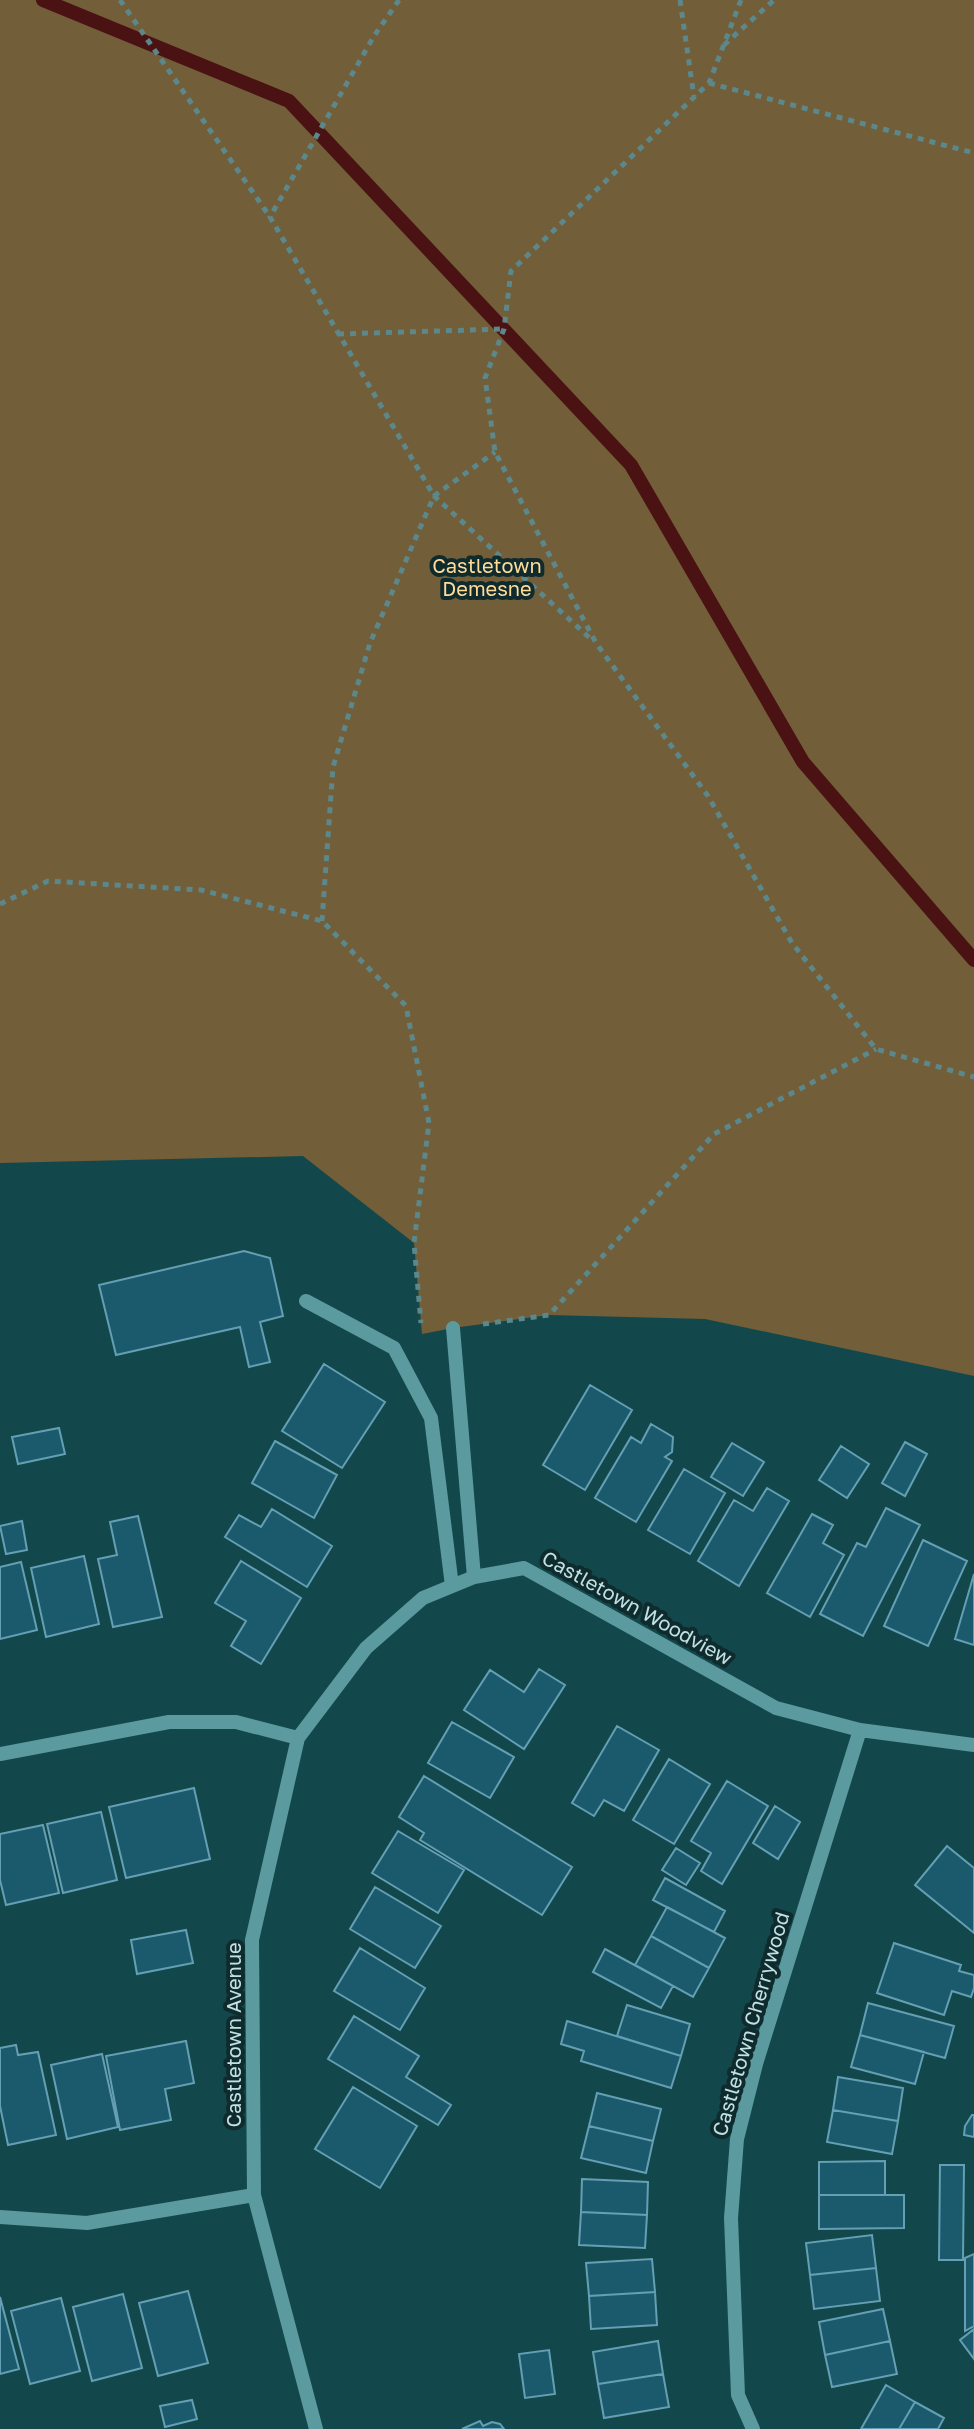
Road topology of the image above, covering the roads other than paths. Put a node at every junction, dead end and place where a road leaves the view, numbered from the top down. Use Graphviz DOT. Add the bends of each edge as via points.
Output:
graph roads {
  1 [pos="306,1301"];
  2 [pos="453,1328"];
  3 [pos="474,1577"];
  4 [pos="452,1586"];
  5 [pos="860,1730"];
  6 [pos="298,1738"];
  7 [pos="974,1745"];
  8 [pos="0,1754"];
  9 [pos="254,2195"];
  10 [pos="0,2217"];
  11 [pos="316,2429"];
  12 [pos="753,2429"];
  1 -- 4 [label="street" via="394,1348 431,1418"];
  2 -- 3 [label="street"];
  3 -- 4 [label="street, Castletown Avenue"];
  3 -- 5 [label="street, Castletown Woodview" via="524,1568 776,1708"];
  4 -- 6 [label="street, Castletown Avenue" via="423,1598 366,1648"];
  5 -- 7 [label="street, Castletown Woodview"];
  5 -- 12 [label="street, Castletown Cherrywood" via="737,2139 731,2218 738,2395"];
  6 -- 8 [label="street" via="236,1722 169,1722"];
  6 -- 9 [label="street, Castletown Avenue" via="252,1940"];
  9 -- 10 [label="street" via="87,2223"];
  9 -- 11 [label="street, Castletown Avenue"];
}
